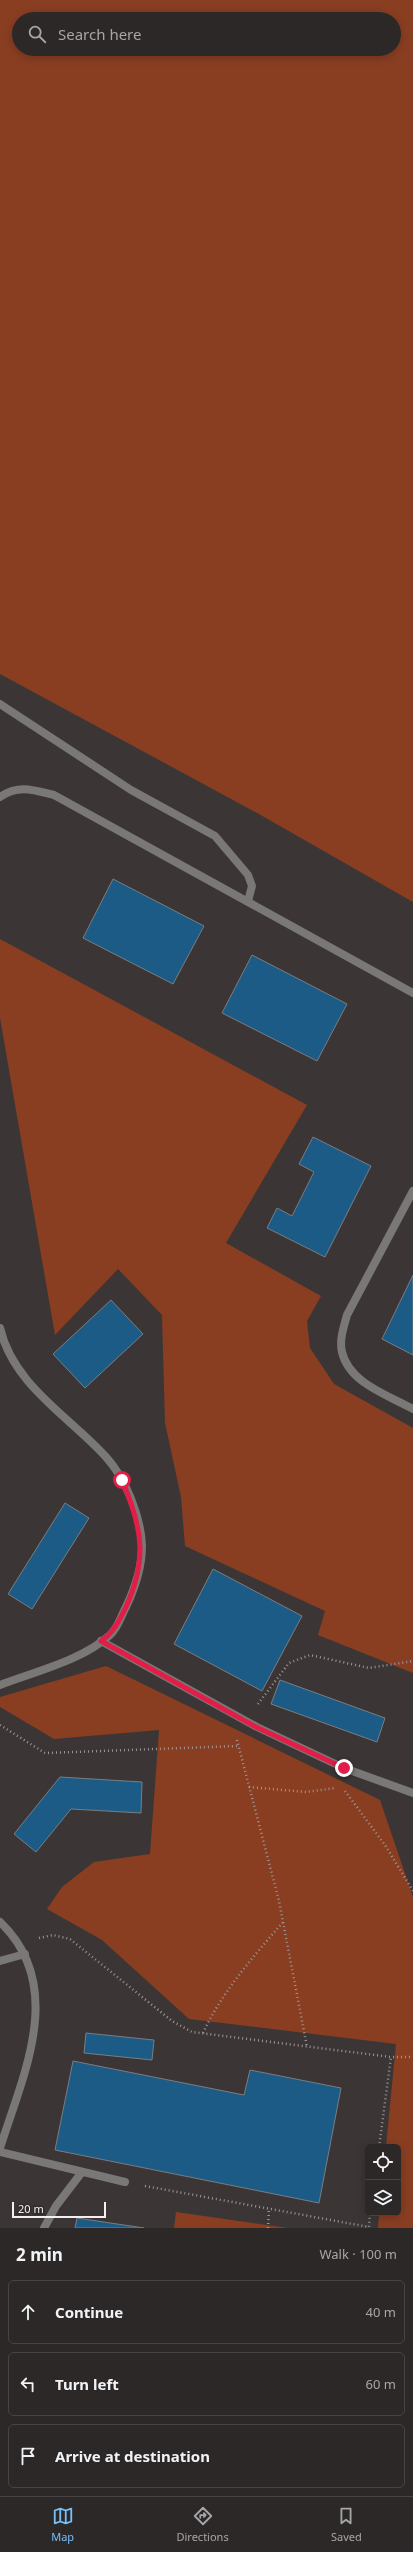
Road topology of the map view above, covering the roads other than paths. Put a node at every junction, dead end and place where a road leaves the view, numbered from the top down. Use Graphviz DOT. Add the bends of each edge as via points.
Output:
graph roads {
  1 [pos="0,704"];
  2 [pos="0,796"];
  3 [pos="248,901"];
  4 [pos="413,993"];
  5 [pos="413,1192"];
  6 [pos="0,1328"];
  7 [pos="413,1408"];
  8 [pos="101,1641"];
  9 [pos="0,1685"];
  10 [pos="413,1793"];
  11 [pos="0,1922"];
  12 [pos="25,1954"];
  13 [pos="0,1961"];
  14 [pos="0,2148"];
  15 [pos="0,2152"];
  16 [pos="82,2172"];
  17 [pos="125,2182"];
  18 [pos="44,2228"];
  1 -- 3 [label="street" via="131,790 215,836 248,874 252,886"];
  2 -- 3 [label="street" via="10,790 26,788 54,795"];
  3 -- 4 [label="street"];
  5 -- 7 [label="street" via="347,1315 342,1334 342,1352 350,1368 361,1380"];
  6 -- 8 [label="street" via="12,1356 29,1382 107,1458 122,1480 135,1511 142,1545 138,1575 118,1625"];
  8 -- 9 [label="street" via="85,1652"];
  8 -- 10 [label="street" via="246,1721 344,1768"];
  11 -- 12 [label="street"];
  12 -- 13 [label="street"];
  12 -- 14 [label="street" via="35,1990 36,2022 30,2054"];
  15 -- 16 [label="street"];
  16 -- 17 [label="street"];
  16 -- 18 [label="street" via="56,2206"];
}
